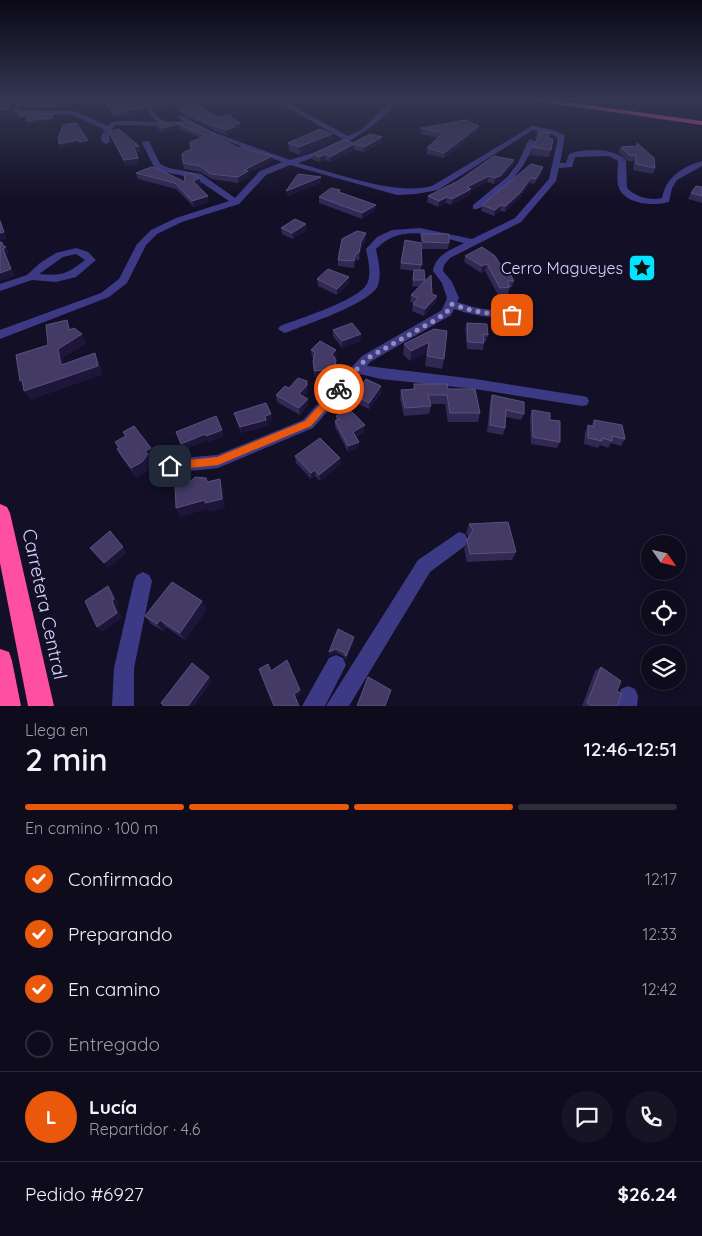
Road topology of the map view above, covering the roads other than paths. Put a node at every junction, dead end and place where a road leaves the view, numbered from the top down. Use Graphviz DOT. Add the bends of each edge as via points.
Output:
graph roads {
  1 [pos="107,133"];
  2 [pos="214,133"];
  3 [pos="338,133"];
  4 [pos="358,133"];
  5 [pos="524,133"];
  6 [pos="552,133"];
  7 [pos="349,139"];
  8 [pos="106,142"];
  9 [pos="146,143"];
  10 [pos="508,143"];
  11 [pos="702,162"];
  12 [pos="290,163"];
  13 [pos="556,166"];
  14 [pos="236,202"];
  15 [pos="476,207"];
  16 [pos="475,243"];
  17 [pos="31,277"];
  18 [pos="0,288"];
  19 [pos="451,304"];
  20 [pos="523,310"];
  21 [pos="284,329"];
  22 [pos="0,335"];
  23 [pos="357,369"];
  24 [pos="582,401"];
  25 [pos="170,466"];
  26 [pos="0,513"];
  27 [pos="459,540"];
  28 [pos="142,581"];
  29 [pos="0,661"];
  30 [pos="336,665"];
  31 [pos="8,706"];
  32 [pos="41,706"];
  33 [pos="123,706"];
  34 [pos="313,706"];
  35 [pos="337,706"];
  1 -- 8 [label="street"];
  2 -- 12 [label="street"];
  3 -- 7 [label="street"];
  4 -- 7 [label="street"];
  5 -- 10 [label="street"];
  6 -- 13 [label="street" via="562,137"];
  7 -- 12 [label="street"];
  9 -- 14 [label="street" via="157,165 198,176"];
  10 -- 12 [label="street" via="435,188 423,192 396,192"];
  10 -- 15 [label="street" via="530,146 519,170"];
  11 -- 13 [label="street" via="674,178 666,200 658,202 639,199 625,192 622,160 615,155 577,154 572,156 569,165"];
  12 -- 14 [label="street" via="263,173"];
  13 -- 16 [label="street" via="553,179 528,212"];
  14 -- 22 [label="street" via="179,220 154,232 142,244 123,281 105,295"];
  16 -- 19 [label="street" via="446,256 439,264 438,271 447,282 453,298"];
  16 -- 21 [label="street" via="418,230 392,232 371,249 375,271 372,286 352,302"];
  17 -- 17 [label="street" via="56,279 72,275 91,260 87,254 67,252 42,266"];
  17 -- 18 [label="street"];
  19 -- 20 [label="street" via="493,315 512,315"];
  19 -- 23 [label="street" via="447,312 366,359"];
  23 -- 24 [label="street"];
  23 -- 25 [label="street" via="308,424 218,461"];
  26 -- 32 [label="highway, Carretera Central"];
  27 -- 35 [label="street" via="424,566"];
  28 -- 33 [label="street" via="124,668"];
  29 -- 31 [label="highway"];
  30 -- 34 [label="street"];
}
